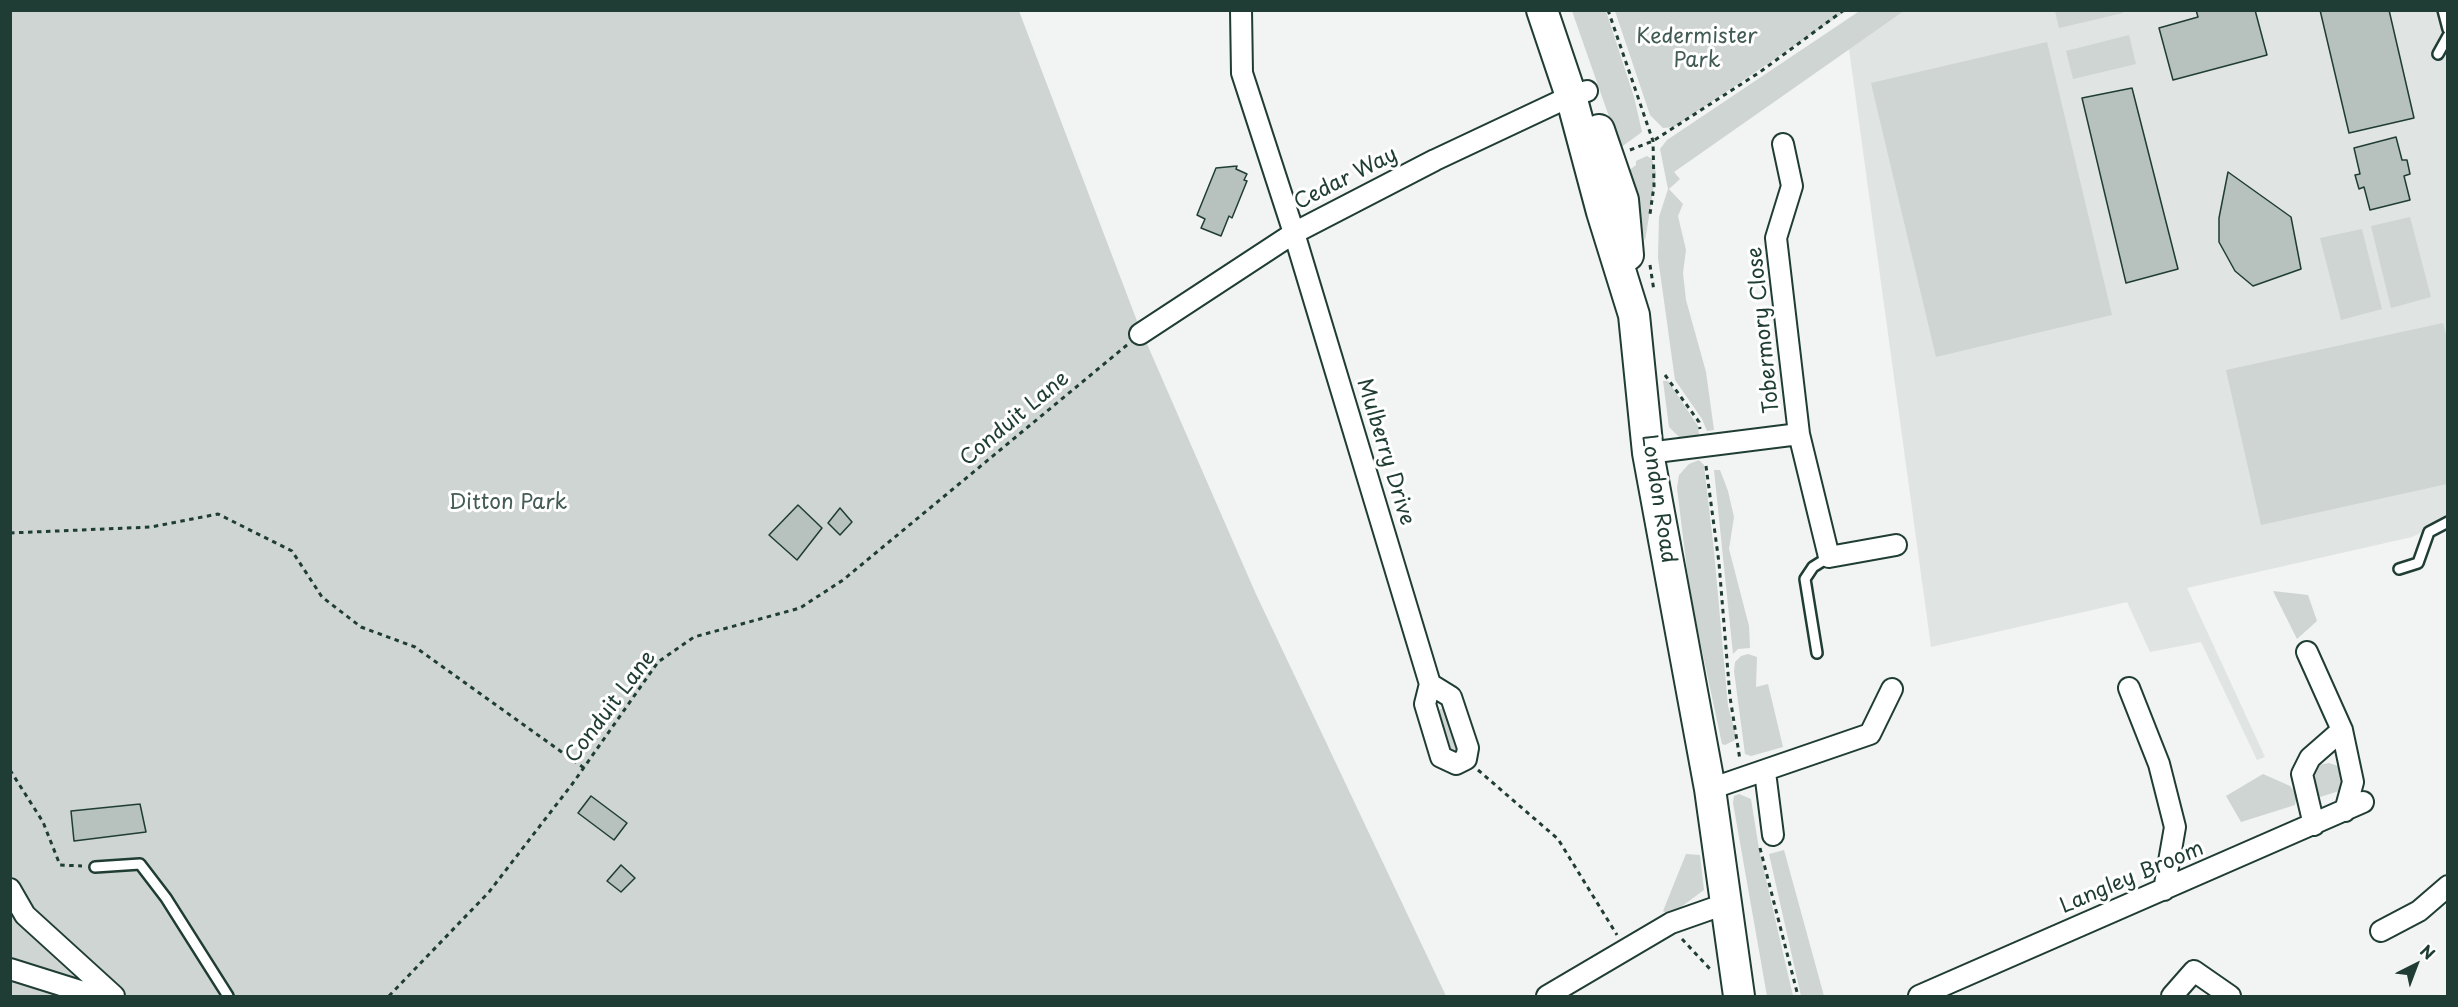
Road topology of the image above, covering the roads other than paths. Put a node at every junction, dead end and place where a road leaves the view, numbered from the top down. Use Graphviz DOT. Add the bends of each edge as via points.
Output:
graph roads {
  1 [pos="1241,10"];
  2 [pos="1542,10"];
  3 [pos="1560,10"];
  4 [pos="2443,10"];
  5 [pos="2448,29"];
  6 [pos="2448,36"];
  7 [pos="2438,54"];
  8 [pos="1579,94"];
  9 [pos="1782,144"];
  10 [pos="1294,233"];
  11 [pos="1140,334"];
  12 [pos="1800,434"];
  13 [pos="1648,453"];
  14 [pos="2448,522"];
  15 [pos="1896,545"];
  16 [pos="1829,557"];
  17 [pos="2399,568"];
  18 [pos="2307,652"];
  19 [pos="1817,653"];
  20 [pos="1430,684"];
  21 [pos="2129,688"];
  22 [pos="1892,689"];
  23 [pos="2342,730"];
  24 [pos="1765,772"];
  25 [pos="1710,789"];
  26 [pos="2363,802"];
  27 [pos="2345,811"];
  28 [pos="2314,825"];
  29 [pos="1765,836"];
  30 [pos="95,867"];
  31 [pos="2448,886"];
  32 [pos="10,889"];
  33 [pos="2164,890"];
  34 [pos="1725,904"];
  35 [pos="2381,931"];
  36 [pos="10,969"];
  37 [pos="1580,988"];
  38 [pos="96,996"];
  39 [pos="114,996"];
  40 [pos="228,996"];
  41 [pos="1547,996"];
  42 [pos="1739,996"];
  43 [pos="1919,996"];
  44 [pos="2172,996"];
  45 [pos="2230,996"];
  1 -- 10 [label="street, Mulberry Drive" via="1242,73"];
  2 -- 8 [label="main road"];
  3 -- 8 [label="main road"];
  4 -- 5 [label="lane"];
  6 -- 7 [label="lane"];
  8 -- 10 [label="street, Cedar Way" via="1436,160"];
  8 -- 13 [label="main road, London Road" via="1623,200 1644,305"];
  9 -- 12 [label="street, Tobermory Close" via="1792,186 1776,238"];
  10 -- 11 [label="street, Cedar Way"];
  10 -- 20 [label="street, Mulberry Drive"];
  12 -- 13 [label="street, Tobermory Close"];
  12 -- 16 [label="street"];
  13 -- 25 [label="main road, London Road"];
  14 -- 17 [label="lane" via="2429,532 2418,563"];
  15 -- 16 [label="street"];
  16 -- 19 [label="lane" via="1813,567 1805,579"];
  18 -- 23 [label="street"];
  20 -- 20 [label="street, Mulberry Drive" via="1451,697 1468,748 1466,759 1456,764 1441,757 1425,704"];
  21 -- 33 [label="street" via="2159,764 2175,827"];
  22 -- 24 [label="street" via="1870,734"];
  23 -- 27 [label="street" via="2353,782"];
  23 -- 28 [label="street" via="2310,758 2302,774"];
  24 -- 25 [label="street"];
  24 -- 29 [label="street"];
  25 -- 34 [label="main road, London Road"];
  26 -- 27 [label="street, Langley Broom"];
  27 -- 28 [label="street, Langley Broom"];
  28 -- 33 [label="street, Langley Broom"];
  30 -- 40 [label="lane" via="140,864"];
  31 -- 35 [label="street" via="2419,911"];
  32 -- 39 [label="street" via="25,915"];
  33 -- 43 [label="street, Langley Broom"];
  34 -- 37 [label="street" via="1671,923 1625,948"];
  34 -- 42 [label="main road, London Road"];
  36 -- 38 [label="street"];
  37 -- 41 [label="street"];
  44 -- 45 [label="street" via="2194,971"];
}
